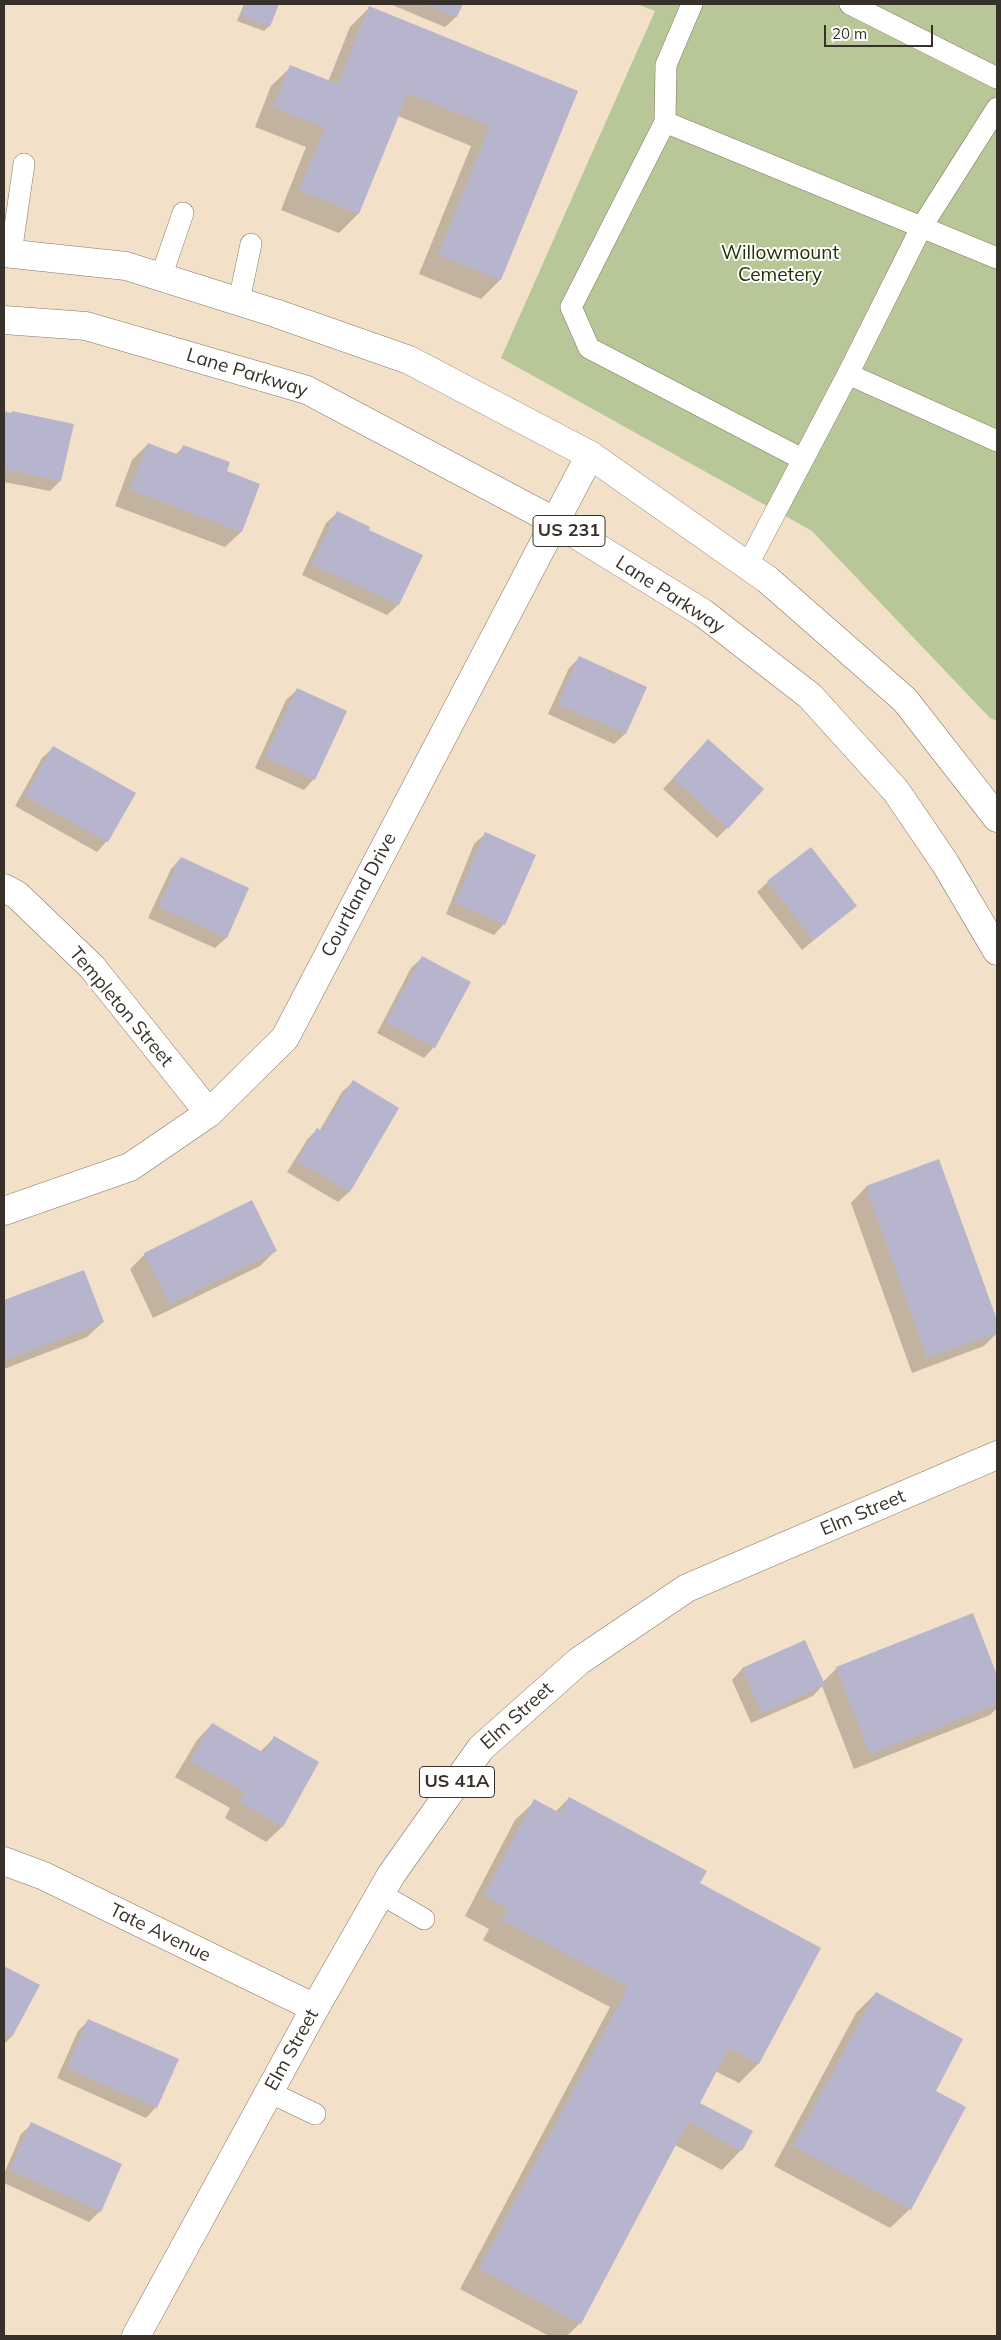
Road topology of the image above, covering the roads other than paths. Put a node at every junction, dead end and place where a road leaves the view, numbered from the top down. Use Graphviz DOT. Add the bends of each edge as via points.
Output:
graph roads {
  1 [pos="692,4"];
  2 [pos="850,4"];
  3 [pos="997,78"];
  4 [pos="997,108"];
  5 [pos="665,122"];
  6 [pos="24,164"];
  7 [pos="183,214"];
  8 [pos="921,228"];
  9 [pos="251,244"];
  10 [pos="7,253"];
  11 [pos="997,258"];
  12 [pos="161,277"];
  13 [pos="239,301"];
  14 [pos="4,320"];
  15 [pos="848,374"];
  16 [pos="997,441"];
  17 [pos="590,455"];
  18 [pos="802,459"];
  19 [pos="554,521"];
  20 [pos="747,566"];
  21 [pos="997,818"];
  22 [pos="4,888"];
  23 [pos="997,951"];
  24 [pos="209,1113"];
  25 [pos="4,1211"];
  26 [pos="997,1455"];
  27 [pos="4,1861"];
  28 [pos="381,1894"];
  29 [pos="424,1919"];
  30 [pos="315,2008"];
  31 [pos="269,2092"];
  32 [pos="315,2114"];
  33 [pos="136,2336"];
  1 -- 5 [label="lane" via="666,65"];
  2 -- 3 [label="lane"];
  4 -- 8 [label="lane"];
  5 -- 8 [label="lane"];
  5 -- 18 [label="lane" via="571,307 589,348"];
  6 -- 10 [label="lane"];
  7 -- 12 [label="lane"];
  8 -- 11 [label="lane"];
  8 -- 15 [label="lane"];
  9 -- 13 [label="lane"];
  10 -- 12 [label="main road" via="126,266"];
  12 -- 13 [label="main road"];
  13 -- 17 [label="main road" via="409,360"];
  14 -- 19 [label="main road, Lane Parkway / US 231" via="86,326 308,390"];
  15 -- 16 [label="lane"];
  15 -- 18 [label="lane"];
  17 -- 19 [label="main road, Courtland Drive"];
  17 -- 20 [label="main road"];
  18 -- 20 [label="lane"];
  19 -- 23 [label="main road, Lane Parkway / US 231" via="703,613 810,696 896,791 945,863"];
  19 -- 24 [label="main road, Courtland Drive" via="284,1038"];
  20 -- 21 [label="main road" via="768,580 905,700"];
  22 -- 24 [label="main road, Templeton Street" via="17,895 92,967"];
  24 -- 25 [label="main road, Courtland Drive" via="130,1167"];
  26 -- 28 [label="main road, Elm Street / US 41A" via="687,1588 579,1661 481,1748"];
  27 -- 30 [label="main road, Tate Avenue" via="44,1876"];
  28 -- 29 [label="lane"];
  28 -- 30 [label="main road, Elm Street / US 41A"];
  30 -- 31 [label="main road, Elm Street / US 41A"];
  31 -- 32 [label="lane"];
  31 -- 33 [label="main road, Elm Street / US 41A"];
}
